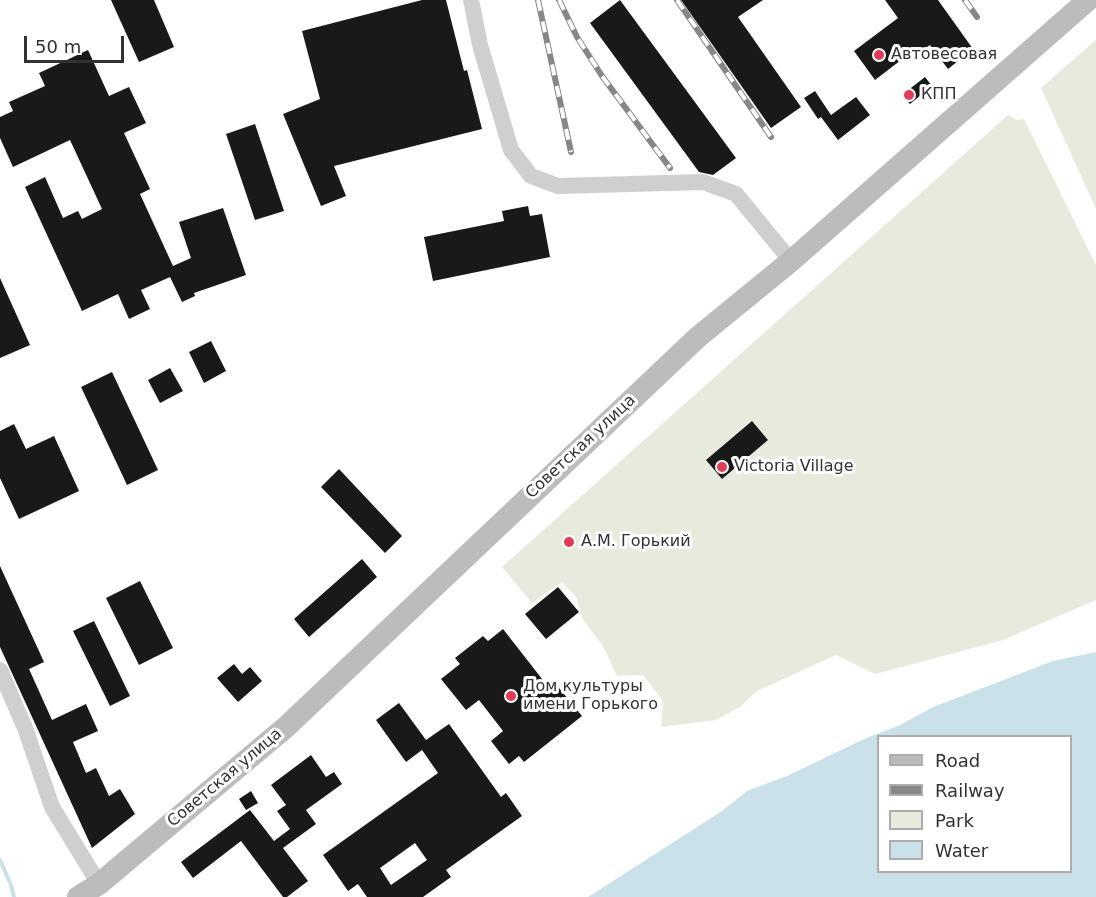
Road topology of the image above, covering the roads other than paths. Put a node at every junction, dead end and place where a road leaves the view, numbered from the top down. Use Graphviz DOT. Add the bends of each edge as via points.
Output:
graph roads {
  1 [pos="471,0"];
  2 [pos="1088,0"];
  3 [pos="791,261"];
  4 [pos="0,670"];
  5 [pos="99,884"];
  6 [pos="78,897"];
  1 -- 3 [label="street" via="511,150 531,176 558,186 703,182 736,194"];
  2 -- 3 [label="main road, Советская улица"];
  3 -- 5 [label="main road, Советская улица" via="698,337 286,727"];
  4 -- 5 [label="street" via="52,807"];
  5 -- 6 [label="main road, Советская улица"];
}
